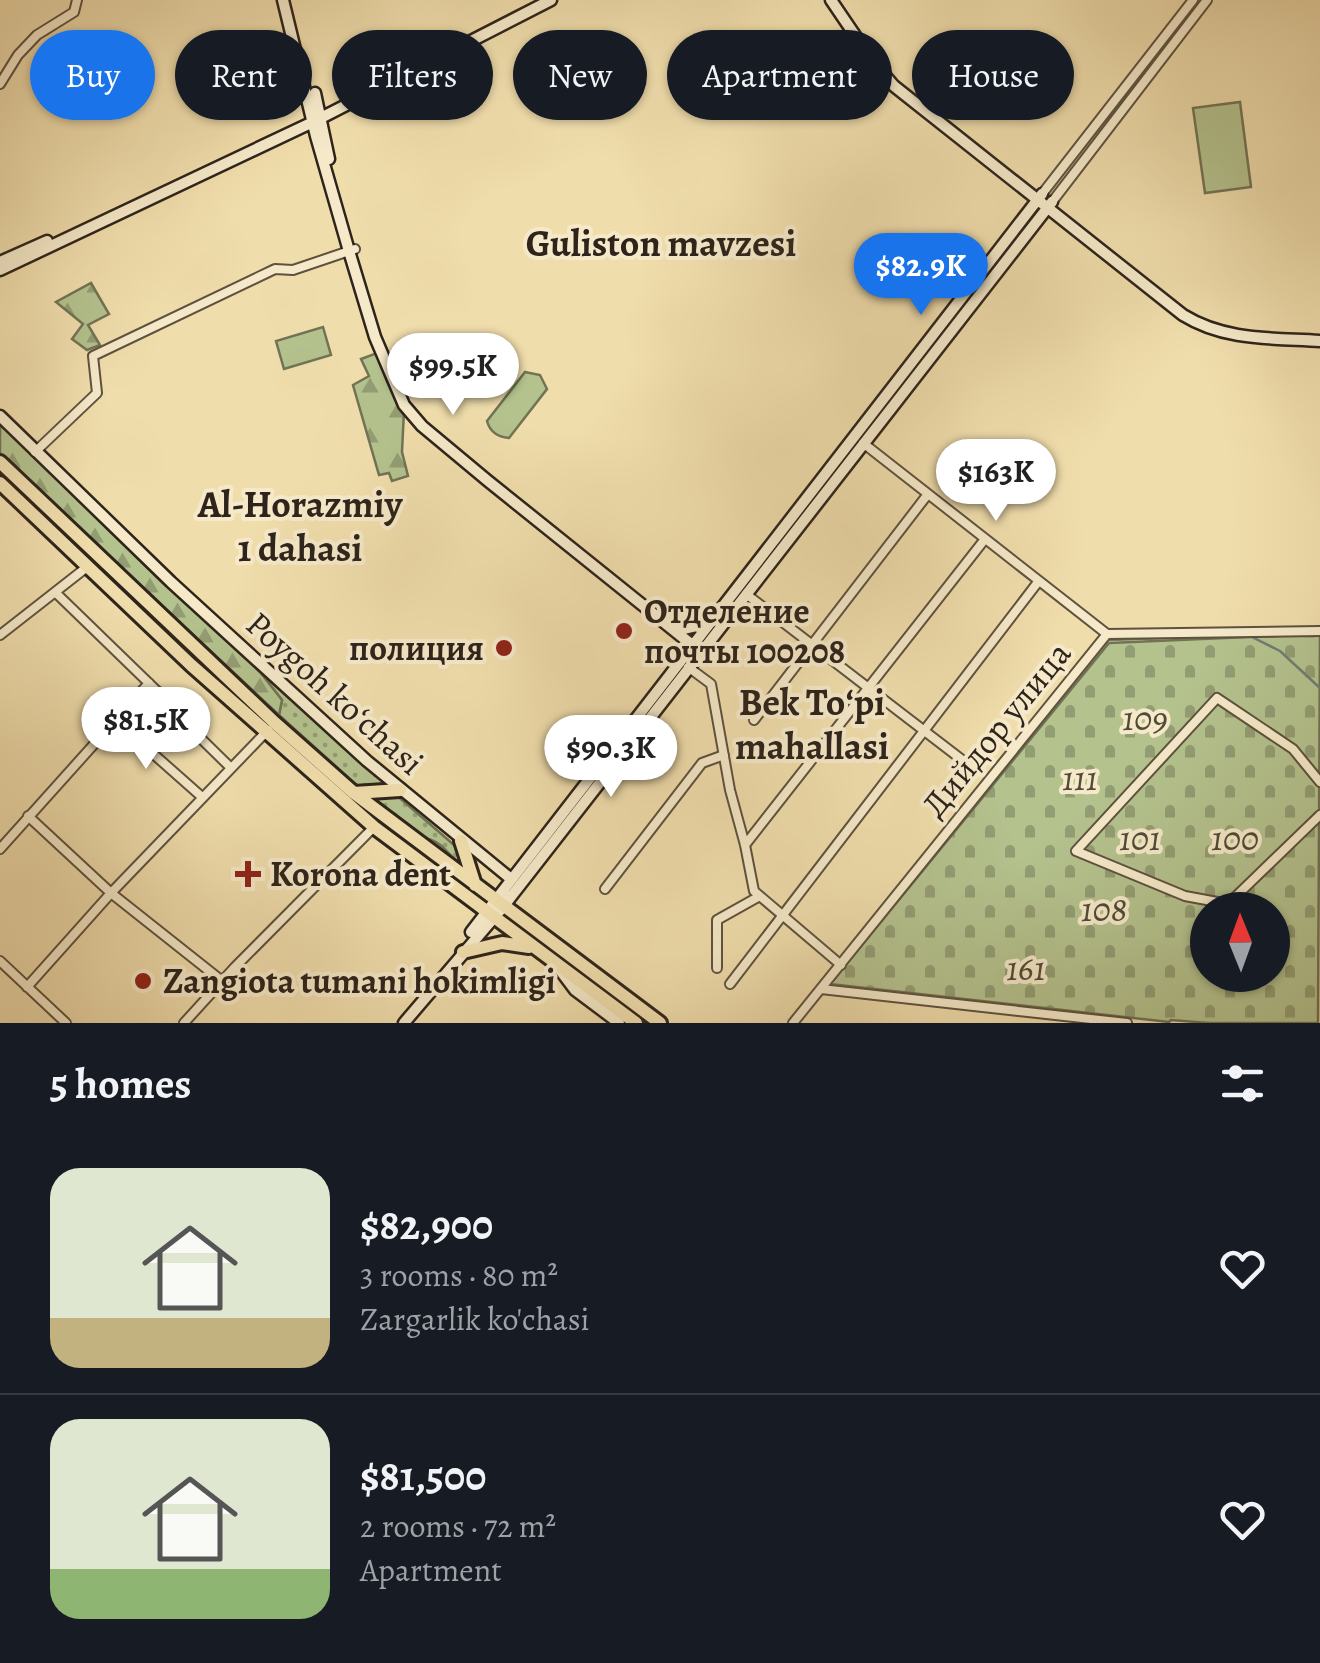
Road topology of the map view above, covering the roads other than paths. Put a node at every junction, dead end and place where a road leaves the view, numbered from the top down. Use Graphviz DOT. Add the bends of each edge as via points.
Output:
graph roads {
  1 [pos="77,0"];
  2 [pos="286,0"];
  3 [pos="537,0"];
  4 [pos="551,0"];
  5 [pos="834,0"];
  6 [pos="1194,0"];
  7 [pos="1208,0"];
  8 [pos="1165,37"];
  9 [pos="1173,44"];
  10 [pos="0,84"];
  11 [pos="316,116"];
  12 [pos="1090,133"];
  13 [pos="1099,140"];
  14 [pos="1045,200"];
  15 [pos="352,250"];
  16 [pos="0,262"];
  17 [pos="0,270"];
  18 [pos="1320,338"];
  19 [pos="0,416"];
  20 [pos="859,440"];
  21 [pos="35,452"];
  22 [pos="0,462"];
  23 [pos="0,483"];
  24 [pos="928,494"];
  25 [pos="984,539"];
  26 [pos="88,566"];
  27 [pos="1038,582"];
  28 [pos="742,591"];
  29 [pos="56,593"];
  30 [pos="711,622"];
  31 [pos="680,630"];
  32 [pos="1320,631"];
  33 [pos="1106,634"];
  34 [pos="0,635"];
  35 [pos="812,644"];
  36 [pos="697,646"];
  37 [pos="684,665"];
  38 [pos="149,682"];
  39 [pos="870,688"];
  40 [pos="178,716"];
  41 [pos="115,720"];
  42 [pos="754,720"];
  43 [pos="270,728"];
  44 [pos="924,730"];
  45 [pos="147,748"];
  46 [pos="724,755"];
  47 [pos="230,767"];
  48 [pos="974,770"];
  49 [pos="1320,782"];
  50 [pos="400,790"];
  51 [pos="354,793"];
  52 [pos="202,797"];
  53 [pos="1320,815"];
  54 [pos="28,816"];
  55 [pos="374,827"];
  56 [pos="461,841"];
  57 [pos="746,845"];
  58 [pos="0,849"];
  59 [pos="512,879"];
  60 [pos="476,887"];
  61 [pos="605,889"];
  62 [pos="111,893"];
  63 [pos="758,898"];
  64 [pos="494,910"];
  65 [pos="782,915"];
  66 [pos="536,948"];
  67 [pos="463,952"];
  68 [pos="0,961"];
  69 [pos="553,961"];
  70 [pos="842,965"];
  71 [pos="717,968"];
  72 [pos="222,981"];
  73 [pos="595,983"];
  74 [pos="730,984"];
  75 [pos="27,987"];
  76 [pos="430,990"];
  77 [pos="821,990"];
  78 [pos="612,1021"];
  79 [pos="66,1023"];
  80 [pos="184,1023"];
  81 [pos="404,1023"];
  82 [pos="636,1023"];
  83 [pos="660,1023"];
  84 [pos="793,1023"];
  85 [pos="1127,1023"];
  1 -- 10 [label="street" via="74,12 18,55"];
  2 -- 11 [label="main road"];
  3 -- 11 [label="main road"];
  4 -- 11 [label="main road"];
  5 -- 14 [label="main road" via="898,83"];
  6 -- 8 [label="street"];
  7 -- 9 [label="street"];
  8 -- 9 [label="street"];
  8 -- 12 [label="street"];
  9 -- 13 [label="street"];
  11 -- 15 [label="main road"];
  11 -- 16 [label="main road"];
  11 -- 17 [label="main road"];
  12 -- 13 [label="street"];
  12 -- 14 [label="street"];
  13 -- 14 [label="street"];
  14 -- 18 [label="main road" via="1170,306 1207,328"];
  14 -- 20 [label="main road"];
  15 -- 21 [label="street" via="293,270 275,269 93,356 97,393"];
  15 -- 31 [label="main road" via="399,384 415,409"];
  15 -- 36 [label="main road" via="391,380 411,414"];
  19 -- 21 [label="main road, Poygoh koʻchasi"];
  20 -- 24 [label="street"];
  20 -- 28 [label="main road"];
  21 -- 50 [label="main road, Poygoh koʻchasi"];
  22 -- 43 [label="highway"];
  23 -- 26 [label="highway"];
  24 -- 25 [label="street"];
  24 -- 35 [label="street"];
  25 -- 27 [label="street"];
  25 -- 39 [label="street"];
  26 -- 29 [label="street"];
  26 -- 43 [label="highway"];
  27 -- 33 [label="street"];
  27 -- 44 [label="street"];
  28 -- 30 [label="main road"];
  28 -- 35 [label="street"];
  28 -- 36 [label="main road"];
  29 -- 34 [label="street"];
  29 -- 38 [label="street"];
  30 -- 31 [label="main road"];
  30 -- 36 [label="main road"];
  31 -- 36 [label="main road"];
  32 -- 33 [label="street, Дийдор улица"];
  33 -- 70 [label="street, Дийдор улица"];
  35 -- 39 [label="street"];
  35 -- 42 [label="street"];
  36 -- 37 [label="main road"];
  37 -- 46 [label="street" via="710,684"];
  37 -- 59 [label="main road"];
  37 -- 64 [label="main road"];
  38 -- 40 [label="street" via="179,703"];
  38 -- 41 [label="street"];
  39 -- 44 [label="street"];
  39 -- 57 [label="street"];
  40 -- 45 [label="street"];
  40 -- 47 [label="street"];
  41 -- 45 [label="street"];
  41 -- 54 [label="street"];
  43 -- 47 [label="street"];
  43 -- 51 [label="highway"];
  43 -- 55 [label="highway"];
  44 -- 48 [label="street"];
  44 -- 65 [label="street"];
  45 -- 52 [label="street"];
  46 -- 57 [label="street"];
  46 -- 61 [label="street" via="702,763"];
  47 -- 52 [label="street"];
  49 -- 53 [label="street" via="1292,750 1217,698 1076,851 1185,896 1228,904"];
  50 -- 51 [label="highway"];
  50 -- 56 [label="main road, Poygoh koʻchasi"];
  51 -- 60 [label="highway"];
  52 -- 62 [label="street"];
  54 -- 58 [label="street"];
  54 -- 62 [label="street"];
  55 -- 64 [label="highway"];
  55 -- 72 [label="street"];
  56 -- 59 [label="main road, Poygoh koʻchasi"];
  56 -- 60 [label="highway"];
  57 -- 63 [label="street"];
  59 -- 64 [label="main road"];
  60 -- 64 [label="highway"];
  62 -- 72 [label="street"];
  62 -- 75 [label="street"];
  63 -- 65 [label="street"];
  63 -- 71 [label="street" via="717,920"];
  64 -- 66 [label="highway"];
  64 -- 67 [label="main road"];
  64 -- 73 [label="highway"];
  64 -- 76 [label="main road"];
  65 -- 70 [label="street"];
  65 -- 74 [label="street"];
  66 -- 67 [label="highway" via="502,943"];
  66 -- 69 [label="highway"];
  67 -- 76 [label="main road"];
  68 -- 75 [label="street"];
  69 -- 73 [label="highway"];
  69 -- 78 [label="main road"];
  70 -- 77 [label="street, Дийдор улица"];
  72 -- 80 [label="street"];
  73 -- 82 [label="highway"];
  73 -- 83 [label="highway"];
  75 -- 79 [label="street"];
  76 -- 81 [label="main road"];
  77 -- 84 [label="street, Дийдор улица"];
  77 -- 85 [label="street"];
}
